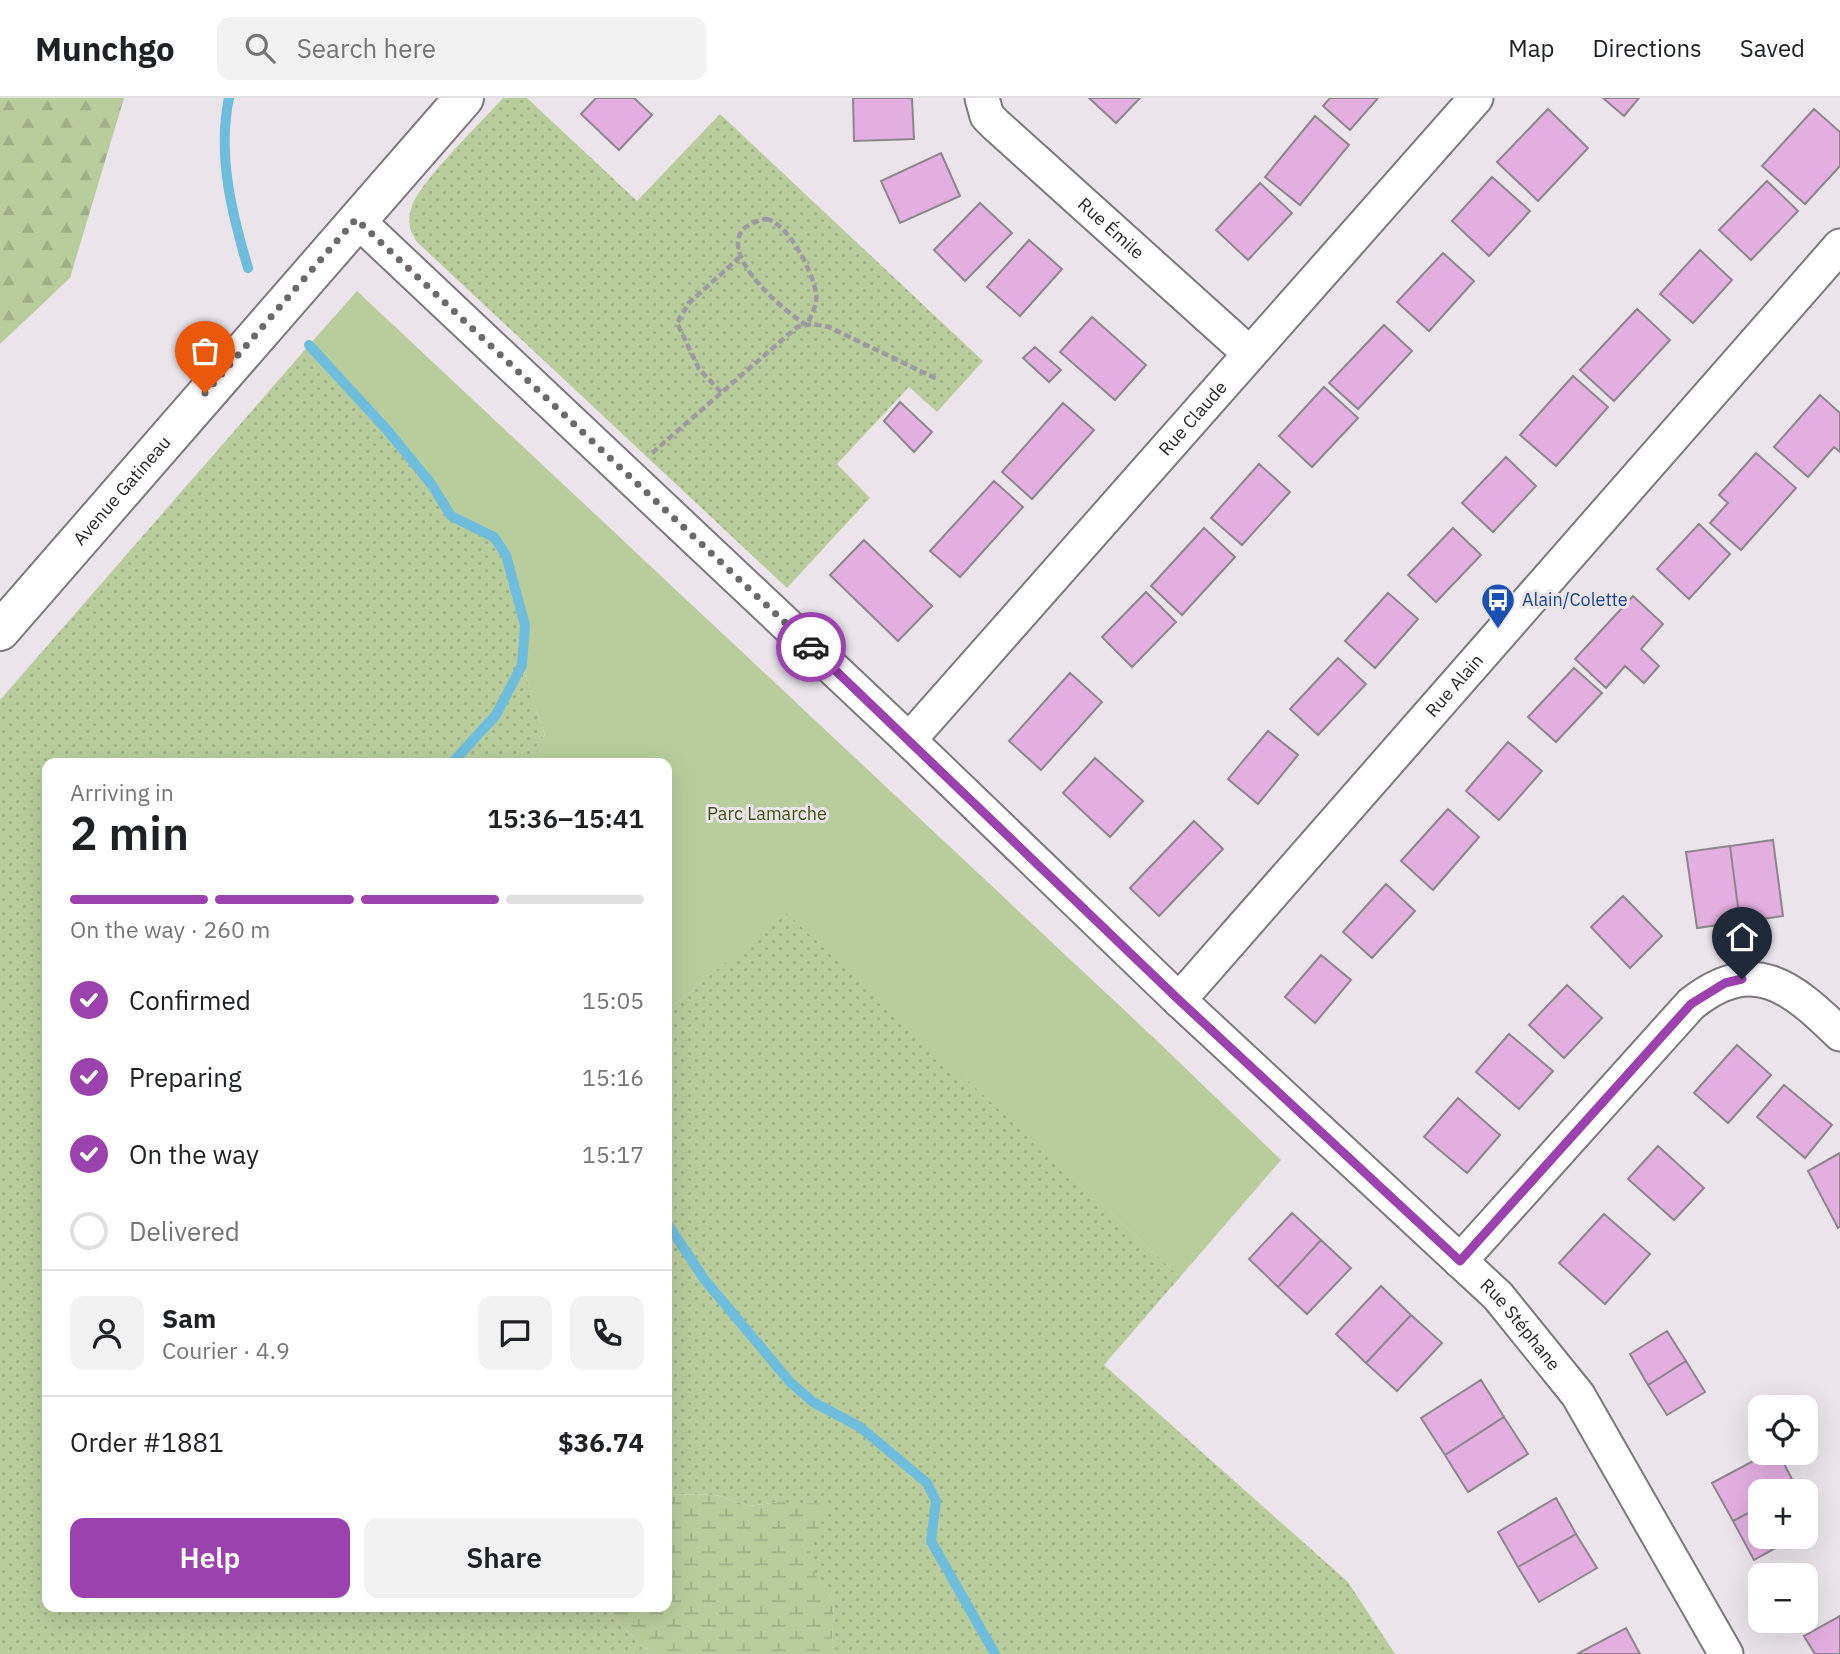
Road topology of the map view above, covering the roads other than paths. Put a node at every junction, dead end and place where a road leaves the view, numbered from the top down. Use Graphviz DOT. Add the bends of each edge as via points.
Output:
graph roads {
  1 [pos="464,98"];
  2 [pos="982,98"];
  3 [pos="1476,98"];
  4 [pos="356,219"];
  5 [pos="1840,246"];
  6 [pos="1249,353"];
  7 [pos="0,631"];
  8 [pos="909,740"];
  9 [pos="1179,1000"];
  10 [pos="1840,1034"];
  11 [pos="1460,1261"];
  12 [pos="1726,1654"];
  1 -- 4 [label="street, Avenue Gatineau"];
  2 -- 6 [label="street, Rue Émile" via="996,125"];
  3 -- 6 [label="street, Rue Claude"];
  4 -- 7 [label="street, Avenue Gatineau"];
  4 -- 8 [label="street, Rue Stéphane"];
  5 -- 9 [label="street, Rue Alain"];
  6 -- 8 [label="street, Rue Claude"];
  8 -- 9 [label="street, Rue Stéphane"];
  9 -- 11 [label="street, Rue Stéphane"];
  10 -- 11 [label="street" via="1805,1000 1764,979 1725,983 1705,993"];
  11 -- 12 [label="street, Rue Stéphane" via="1498,1296 1578,1395"];
}
